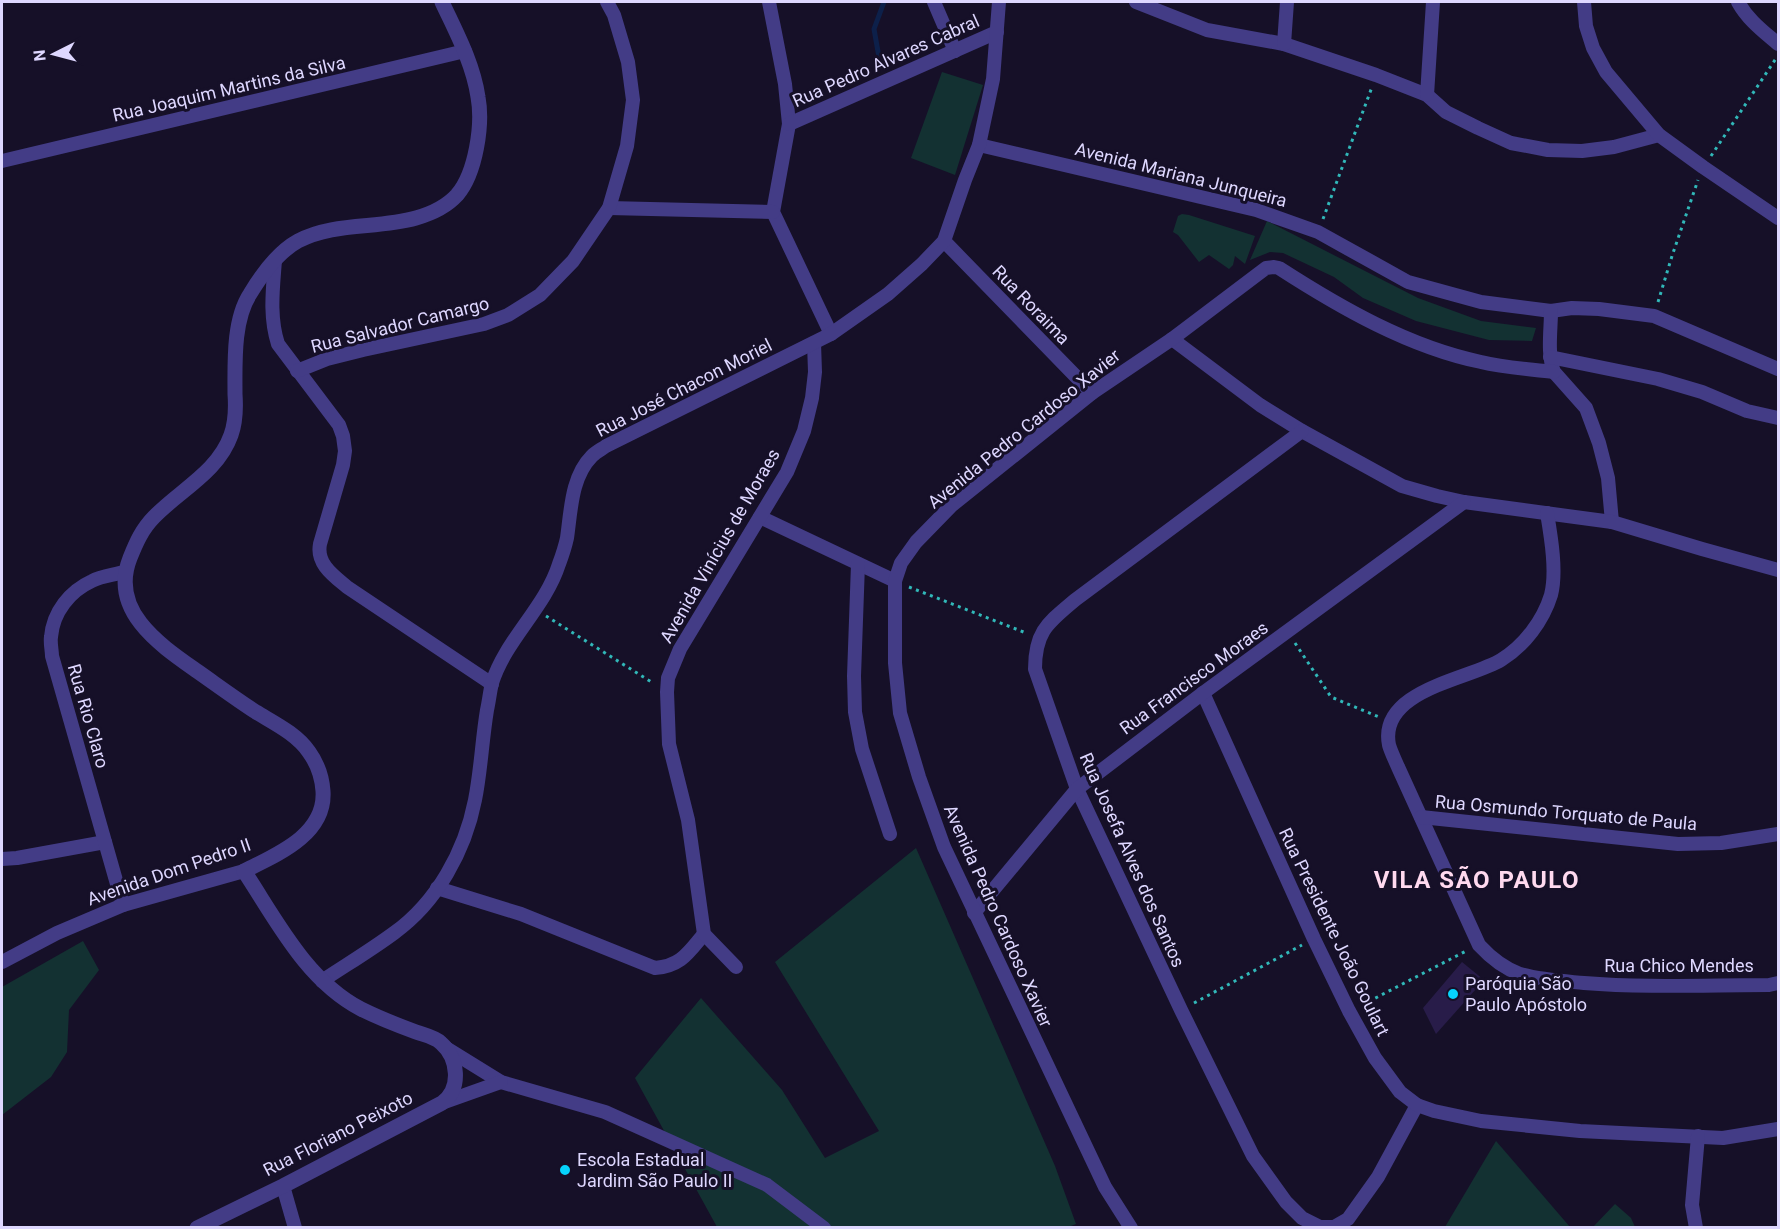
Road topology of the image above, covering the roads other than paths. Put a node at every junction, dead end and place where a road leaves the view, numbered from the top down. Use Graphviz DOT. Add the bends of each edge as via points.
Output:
graph roads {
  1 [pos="442,2"];
  2 [pos="607,2"];
  3 [pos="769,2"];
  4 [pos="934,2"];
  5 [pos="999,2"];
  6 [pos="1287,2"];
  7 [pos="1433,2"];
  8 [pos="1584,2"];
  9 [pos="1738,2"];
  10 [pos="1143,3"];
  11 [pos="997,32"];
  12 [pos="1284,44"];
  13 [pos="1779,44"];
  14 [pos="465,51"];
  15 [pos="955,51"];
  16 [pos="1427,95"];
  17 [pos="789,124"];
  18 [pos="1659,135"];
  19 [pos="979,144"];
  20 [pos="2,161"];
  21 [pos="609,208"];
  22 [pos="773,212"];
  23 [pos="1779,218"];
  24 [pos="944,241"];
  25 [pos="275,260"];
  26 [pos="1551,311"];
  27 [pos="831,334"];
  28 [pos="1172,339"];
  29 [pos="814,343"];
  30 [pos="1550,357"];
  31 [pos="1779,369"];
  32 [pos="297,370"];
  33 [pos="1554,372"];
  34 [pos="1092,393"];
  35 [pos="1779,418"];
  36 [pos="1302,431"];
  37 [pos="1464,502"];
  38 [pos="1547,513"];
  39 [pos="760,517"];
  40 [pos="1612,522"];
  41 [pos="858,564"];
  42 [pos="1779,570"];
  43 [pos="124,572"];
  44 [pos="895,581"];
  45 [pos="492,684"];
  46 [pos="1203,693"];
  47 [pos="1077,789"];
  48 [pos="1421,817"];
  49 [pos="890,834"];
  50 [pos="1779,834"];
  51 [pos="105,842"];
  52 [pos="2,859"];
  53 [pos="244,871"];
  54 [pos="437,888"];
  55 [pos="123,905"];
  56 [pos="974,913"];
  57 [pos="704,934"];
  58 [pos="2,962"];
  59 [pos="736,967"];
  60 [pos="321,981"];
  61 [pos="1779,983"];
  62 [pos="446,1048"];
  63 [pos="501,1082"];
  64 [pos="442,1103"];
  65 [pos="1417,1104"];
  66 [pos="1779,1129"];
  67 [pos="1698,1136"];
  68 [pos="283,1186"];
  69 [pos="197,1227"];
  70 [pos="295,1227"];
  71 [pos="824,1227"];
  72 [pos="1131,1227"];
  73 [pos="1696,1227"];
  1 -- 14 [label="street"];
  2 -- 21 [label="street, Rua Salvador Camargo" via="628,62 633,100 627,146"];
  3 -- 17 [label="street"];
  4 -- 15 [label="street"];
  5 -- 11 [label="street"];
  6 -- 12 [label="street"];
  7 -- 16 [label="street"];
  8 -- 18 [label="street" via="1586,26 1606,72"];
  9 -- 13 [label="street" via="1755,24"];
  10 -- 12 [label="street" via="1207,30"];
  11 -- 15 [label="street, Rua Pedro Alvares Cabral"];
  11 -- 19 [label="street" via="993,79"];
  12 -- 16 [label="street"];
  14 -- 20 [label="street, Rua Joaquim Martins da Silva"];
  14 -- 25 [label="street" via="478,97 479,134 471,171 457,195 434,212 414,219 320,231"];
  15 -- 17 [label="street, Rua Pedro Alvares Cabral"];
  16 -- 18 [label="street" via="1446,112 1478,128 1511,143 1548,150 1614,147"];
  17 -- 22 [label="street"];
  18 -- 23 [label="street"];
  19 -- 24 [label="street, Rua José Chacon Moriel"];
  19 -- 26 [label="street, Avenida Mariana Junqueira" via="1256,210 1318,232 1408,282 1481,302"];
  21 -- 22 [label="street"];
  21 -- 32 [label="street, Rua Salvador Camargo" via="573,261 540,295 508,315 484,324 327,359"];
  22 -- 27 [label="street"];
  24 -- 27 [label="street, Rua José Chacon Moriel" via="888,294"];
  24 -- 34 [label="street, Rua Roraima"];
  25 -- 32 [label="street" via="271,302 274,331 278,344"];
  25 -- 43 [label="street" via="248,296 237,328 236,418 231,436 218,459 199,479 153,518 139,536"];
  26 -- 30 [label="street"];
  26 -- 31 [label="street, Avenida Mariana Junqueira" via="1599,309 1654,316"];
  27 -- 29 [label="street, Rua José Chacon Moriel"];
  28 -- 33 [label="street, Avenida Pedro Cardoso Xavier" via="1270,267 1279,268 1352,311 1442,351 1482,363"];
  28 -- 34 [label="street, Avenida Pedro Cardoso Xavier"];
  28 -- 36 [label="street"];
  29 -- 39 [label="street, Avenida Vinícius de Moraes" via="815,372 804,431 787,472"];
  29 -- 45 [label="street, Rua José Chacon Moriel" via="592,455 578,479 558,567"];
  30 -- 33 [label="street"];
  30 -- 35 [label="street" via="1658,379 1747,411"];
  32 -- 45 [label="street" via="344,436 343,465 319,550 322,562 347,587"];
  33 -- 40 [label="street" via="1586,408 1608,478"];
  34 -- 44 [label="street, Avenida Pedro Cardoso Xavier" via="951,506 916,542 901,563"];
  36 -- 37 [label="street" via="1402,486"];
  36 -- 47 [label="street, Rua Josefa Alves dos Santos" via="1075,600 1046,626 1035,651 1035,669"];
  37 -- 38 [label="street"];
  37 -- 46 [label="street, Rua Francisco Moraes"];
  38 -- 40 [label="street"];
  38 -- 48 [label="street, Rua Chico Mendes" via="1552,545 1551,595 1539,621 1522,643 1500,660 1426,689 1409,700 1391,723 1389,745"];
  39 -- 41 [label="street"];
  39 -- 57 [label="street, Avenida Vinícius de Moraes" via="680,649 668,678 669,744 688,820"];
  40 -- 42 [label="street"];
  41 -- 44 [label="street"];
  41 -- 49 [label="street" via="855,712 862,749"];
  43 -- 51 [label="street, Rua Rio Claro" via="93,580 75,591 63,604 51,637 52,656"];
  43 -- 53 [label="street, Avenida Dom Pedro II" via="133,612 153,638 299,741 317,766 323,798 311,828 293,844"];
  44 -- 56 [label="street, Avenida Pedro Cardoso Xavier" via="895,663 900,713 944,847"];
  45 -- 54 [label="street, Rua José Chacon Moriel" via="470,820 454,862"];
  46 -- 47 [label="street, Rua Francisco Moraes"];
  46 -- 65 [label="street, Rua Presidente João Goulart" via="1349,1011 1400,1092"];
  47 -- 56 [label="street, Rua Francisco Moraes"];
  47 -- 65 [label="street, Rua Josefa Alves dos Santos" via="1253,1156 1302,1218 1320,1227 1334,1227 1348,1219 1378,1177"];
  48 -- 50 [label="street, Rua Osmundo Torquato de Paula" via="1678,844 1721,843"];
  48 -- 61 [label="street, Rua Chico Mendes" via="1479,945 1502,966 1540,979 1608,984"];
  51 -- 52 [label="street"];
  51 -- 55 [label="street, Rua Rio Claro"];
  53 -- 55 [label="street, Avenida Dom Pedro II"];
  53 -- 60 [label="street"];
  54 -- 57 [label="street" via="521,914 655,968 682,960"];
  54 -- 60 [label="street, Rua José Chacon Moriel" via="395,932"];
  55 -- 58 [label="street, Avenida Dom Pedro II"];
  56 -- 72 [label="street, Avenida Pedro Cardoso Xavier" via="1105,1187"];
  57 -- 59 [label="street"];
  60 -- 62 [label="street" via="359,1007 440,1041"];
  62 -- 63 [label="street"];
  62 -- 64 [label="street, Rua Floriano Peixoto" via="456,1078 450,1097"];
  63 -- 64 [label="street"];
  63 -- 71 [label="street" via="605,1112 767,1185"];
  64 -- 68 [label="street, Rua Floriano Peixoto"];
  65 -- 67 [label="street, Rua Presidente João Goulart" via="1481,1121 1580,1131"];
  66 -- 67 [label="street, Rua Presidente João Goulart" via="1723,1138"];
  67 -- 73 [label="street" via="1692,1205"];
  68 -- 69 [label="street, Rua Floriano Peixoto"];
  68 -- 70 [label="street"];
}
